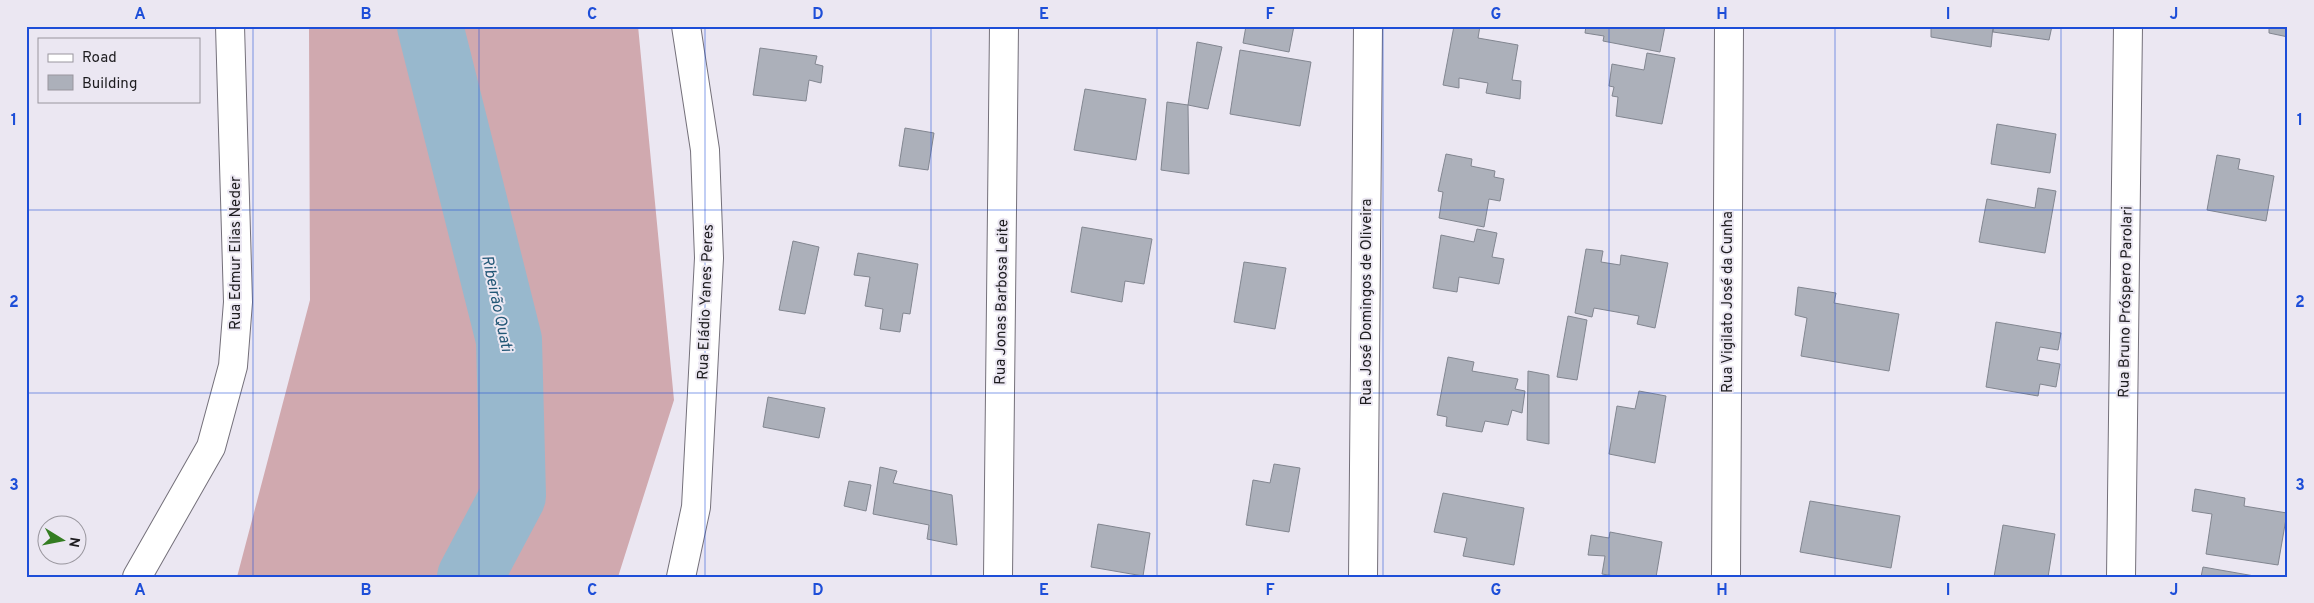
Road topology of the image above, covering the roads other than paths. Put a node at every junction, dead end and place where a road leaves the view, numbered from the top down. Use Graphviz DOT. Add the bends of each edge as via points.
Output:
graph roads {
  1 [pos="230,26"];
  2 [pos="686,26"];
  3 [pos="1004,26"];
  4 [pos="1368,26"];
  5 [pos="1728,26"];
  6 [pos="2128,26"];
  7 [pos="137,577"];
  8 [pos="681,577"];
  9 [pos="998,577"];
  10 [pos="1363,577"];
  11 [pos="1726,577"];
  12 [pos="2121,577"];
  1 -- 7 [label="street, Rua Edmur Elias Neder" via="238,302 233,366 211,447"];
  2 -- 8 [label="street, Rua Eládio Yanes Peres" via="705,150 709,258 696,507"];
  3 -- 9 [label="street, Rua Jonas Barbosa Leite"];
  4 -- 10 [label="street, Rua José Domingos de Oliveira"];
  5 -- 11 [label="street, Rua Vigilato José da Cunha"];
  6 -- 12 [label="street, Rua Bruno Próspero Parolari"];
}
